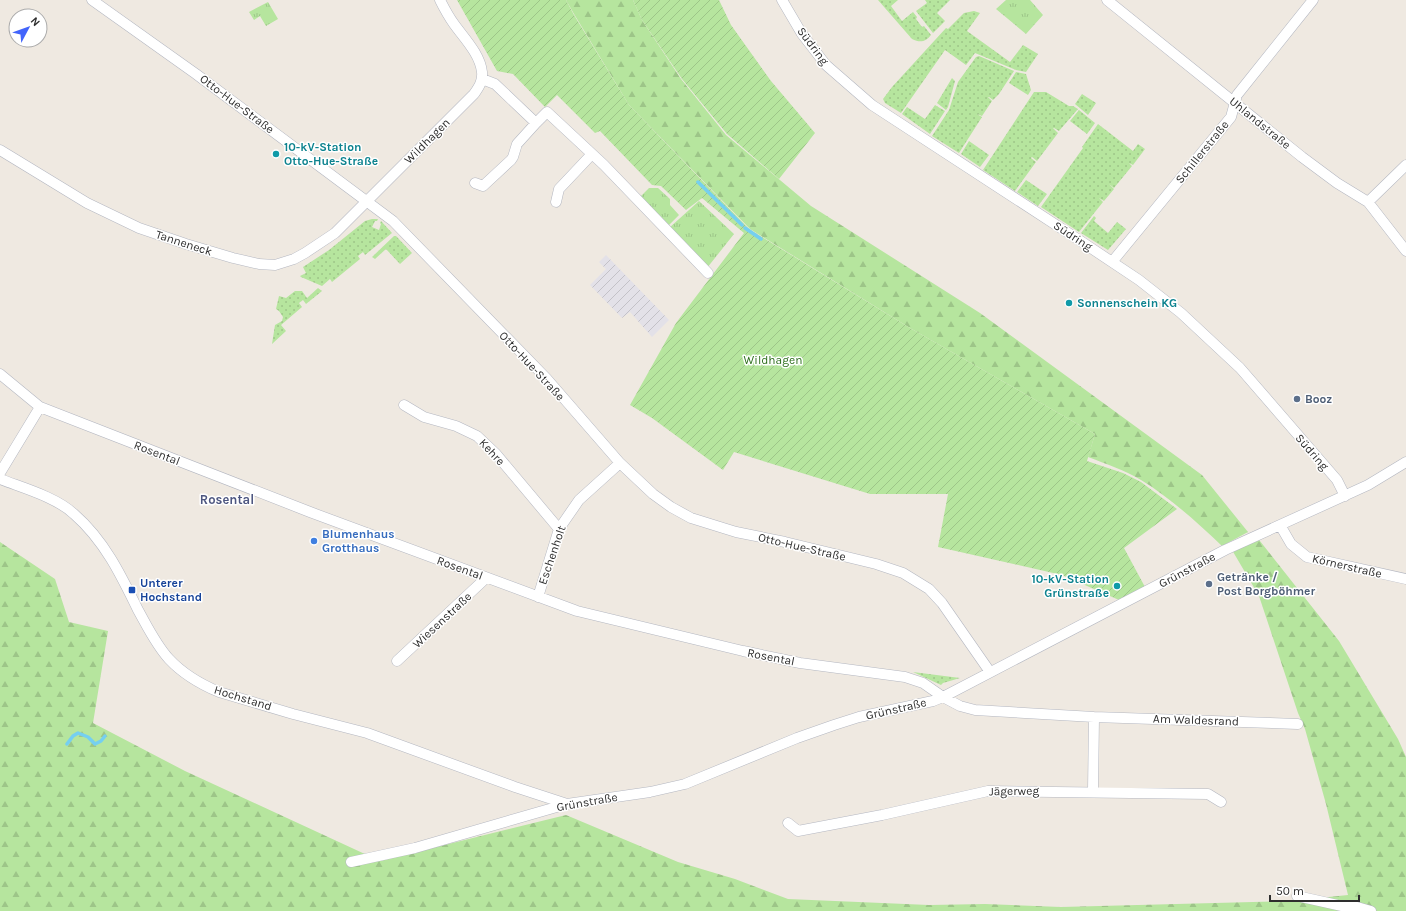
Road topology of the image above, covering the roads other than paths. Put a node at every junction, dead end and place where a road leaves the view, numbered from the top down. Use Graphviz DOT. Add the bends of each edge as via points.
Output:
graph roads {
  1 [pos="92,0"];
  2 [pos="440,0"];
  3 [pos="782,0"];
  4 [pos="1107,0"];
  5 [pos="1313,0"];
  6 [pos="482,79"];
  7 [pos="1235,104"];
  8 [pos="536,123"];
  9 [pos="0,150"];
  10 [pos="592,154"];
  11 [pos="1406,166"];
  12 [pos="475,183"];
  13 [pos="367,201"];
  14 [pos="556,202"];
  15 [pos="1368,202"];
  16 [pos="1406,252"];
  17 [pos="1112,262"];
  18 [pos="708,274"];
  19 [pos="0,374"];
  20 [pos="404,405"];
  21 [pos="40,408"];
  22 [pos="1406,462"];
  23 [pos="620,463"];
  24 [pos="0,473"];
  25 [pos="0,479"];
  26 [pos="1345,496"];
  27 [pos="1280,525"];
  28 [pos="559,528"];
  29 [pos="486,578"];
  30 [pos="1406,579"];
  31 [pos="538,597"];
  32 [pos="398,661"];
  33 [pos="990,672"];
  34 [pos="942,697"];
  35 [pos="1094,717"];
  36 [pos="1298,724"];
  37 [pos="1093,791"];
  38 [pos="1220,802"];
  39 [pos="567,804"];
  40 [pos="788,823"];
  41 [pos="351,862"];
  42 [pos="1297,896"];
  43 [pos="1371,911"];
  1 -- 13 [label="street, Otto-Hue-Straße"];
  2 -- 6 [label="street" via="475,54 482,70"];
  3 -- 17 [label="street, Südring" via="802,34 826,65 872,105"];
  4 -- 7 [label="street, Uhlandstraße"];
  5 -- 7 [label="street, Schillerstraße" via="1238,95"];
  6 -- 8 [label="street" via="495,84"];
  6 -- 13 [label="street, Wildhagen" via="474,94"];
  7 -- 15 [label="street, Uhlandstraße" via="1321,171"];
  7 -- 17 [label="street, Schillerstraße" via="1231,117"];
  8 -- 10 [label="street" via="547,112"];
  8 -- 12 [label="street" via="517,144 511,160 483,186"];
  9 -- 13 [label="street, Tanneneck" via="69,193 122,220 186,244 259,264 275,265 305,253 335,233"];
  10 -- 14 [label="street" via="559,189"];
  10 -- 18 [label="street"];
  11 -- 15 [label="street"];
  13 -- 23 [label="street, Otto-Hue-Straße" via="393,221 547,380"];
  15 -- 16 [label="street, Uhlandstraße"];
  17 -- 26 [label="street, Südring" via="1181,313 1240,368 1337,480"];
  19 -- 21 [label="street, Rosental"];
  20 -- 28 [label="street, Kehre" via="424,417 456,426 477,436 496,454"];
  21 -- 24 [label="street"];
  21 -- 29 [label="street, Rosental"];
  22 -- 26 [label="street, Grünstraße"];
  23 -- 28 [label="street, Eschenholt" via="579,500"];
  23 -- 33 [label="street, Otto-Hue-Straße" via="653,494 691,518 736,532 876,564 903,573 929,589 942,602"];
  25 -- 39 [label="street, Hochstand" via="51,499 70,510 84,523 110,555 162,651 196,682 219,692 389,740"];
  26 -- 27 [label="street, Grünstraße"];
  27 -- 30 [label="street, Körnerstraße" via="1291,544 1307,557"];
  27 -- 33 [label="street, Grünstraße" via="1225,550"];
  28 -- 31 [label="street, Eschenholt"];
  29 -- 31 [label="street, Rosental"];
  29 -- 32 [label="street, Wiesenstraße"];
  31 -- 34 [label="street, Rosental" via="577,611 743,651 800,663 910,678 923,683"];
  33 -- 34 [label="street, Grünstraße"];
  34 -- 35 [label="street, Am Waldesrand" via="975,710"];
  34 -- 39 [label="street, Grünstraße" via="834,725 685,784 650,792"];
  35 -- 36 [label="street, Am Waldesrand"];
  35 -- 37 [label="street"];
  37 -- 38 [label="street, Jägerweg" via="1208,794"];
  37 -- 40 [label="street, Jägerweg" via="988,790 882,815 798,831"];
  39 -- 41 [label="street, Grünstraße" via="414,848"];
  42 -- 43 [label="street"];
}
